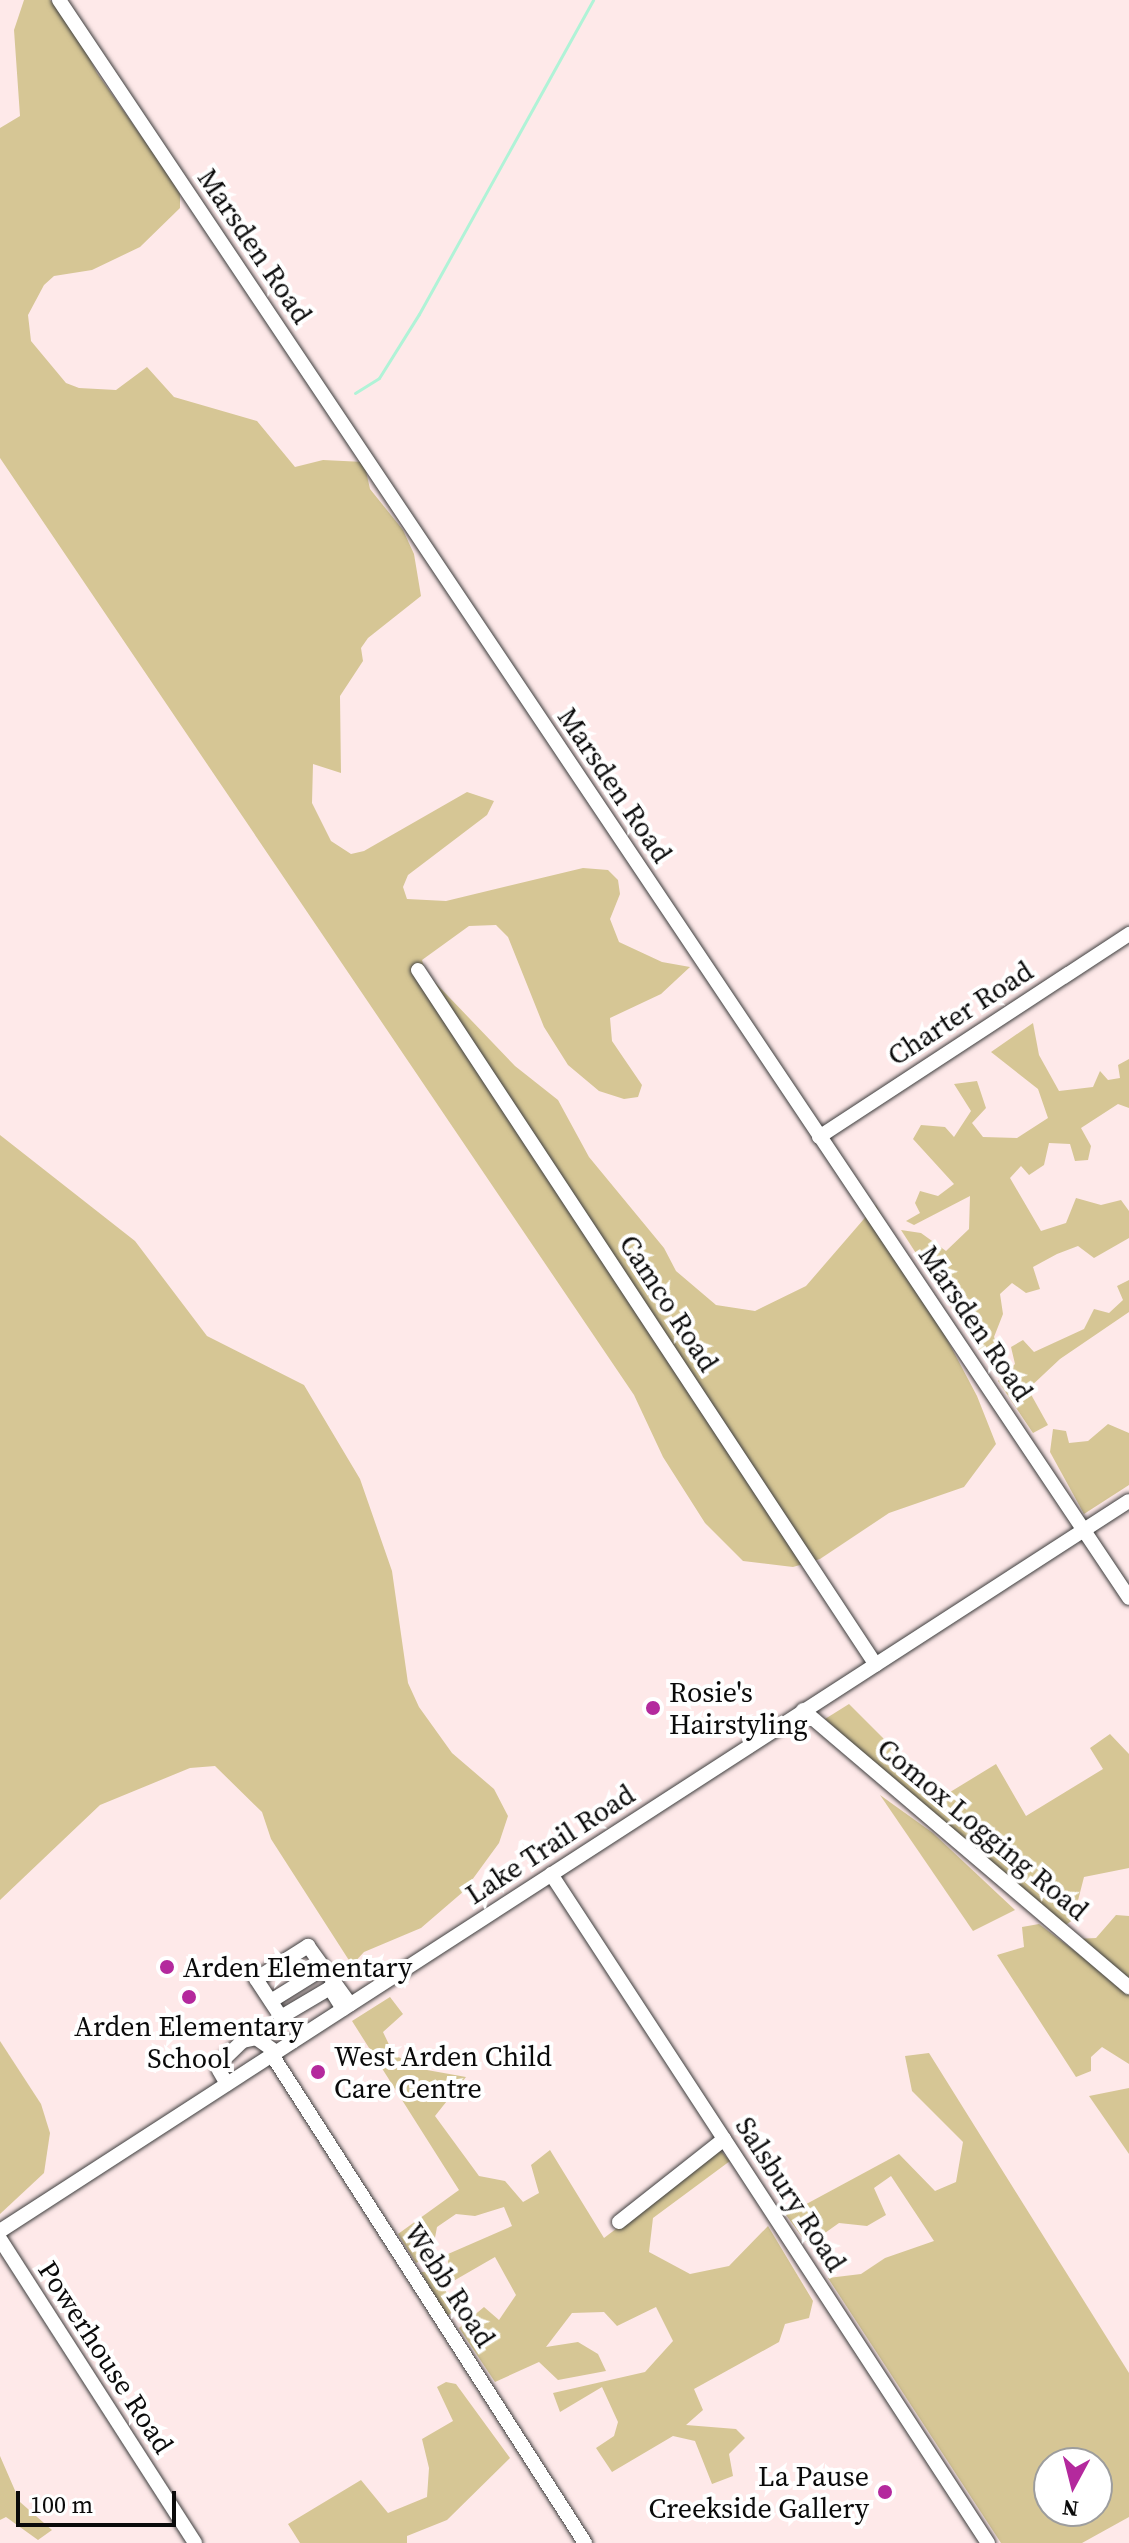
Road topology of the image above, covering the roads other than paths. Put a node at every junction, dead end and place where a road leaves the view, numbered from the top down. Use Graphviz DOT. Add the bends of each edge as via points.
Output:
graph roads {
  1 [pos="59,0"];
  2 [pos="1129,934"];
  3 [pos="418,970"];
  4 [pos="819,1137"];
  5 [pos="1129,1501"];
  6 [pos="1085,1530"];
  7 [pos="1129,1598"];
  8 [pos="876,1665"];
  9 [pos="803,1710"];
  10 [pos="551,1874"];
  11 [pos="324,1968"];
  12 [pos="1129,1987"];
  13 [pos="271,2001"];
  14 [pos="346,2007"];
  15 [pos="274,2053"];
  16 [pos="227,2084"];
  17 [pos="724,2139"];
  18 [pos="619,2222"];
  19 [pos="0,2231"];
  20 [pos="0,2239"];
  21 [pos="195,2543"];
  22 [pos="585,2543"];
  23 [pos="988,2543"];
  1 -- 4 [label="street, Marsden Road"];
  2 -- 4 [label="street, Charter Road"];
  3 -- 8 [label="street, Camco Road"];
  4 -- 6 [label="street, Marsden Road"];
  5 -- 6 [label="street, Lake Trail Road"];
  6 -- 7 [label="street, Marsden Road"];
  6 -- 8 [label="street, Lake Trail Road"];
  8 -- 9 [label="street, Lake Trail Road"];
  9 -- 10 [label="street, Lake Trail Road"];
  9 -- 12 [label="street, Comox Logging Road"];
  10 -- 14 [label="street, Lake Trail Road"];
  10 -- 17 [label="street, Salsbury Road"];
  11 -- 13 [label="street"];
  11 -- 13 [label="street" via="308,1946 256,1979"];
  11 -- 14 [label="street"];
  13 -- 14 [label="street" via="281,2017 330,1988"];
  14 -- 15 [label="street, Lake Trail Road"];
  15 -- 16 [label="street, Lake Trail Road"];
  15 -- 16 [label="street" via="256,2038 243,2041 221,2062 219,2070"];
  15 -- 22 [label="street, Webb Road"];
  16 -- 19 [label="street, Lake Trail Road"];
  17 -- 18 [label="street"];
  17 -- 23 [label="street, Salsbury Road"];
  20 -- 21 [label="street, Powerhouse Road"];
}
